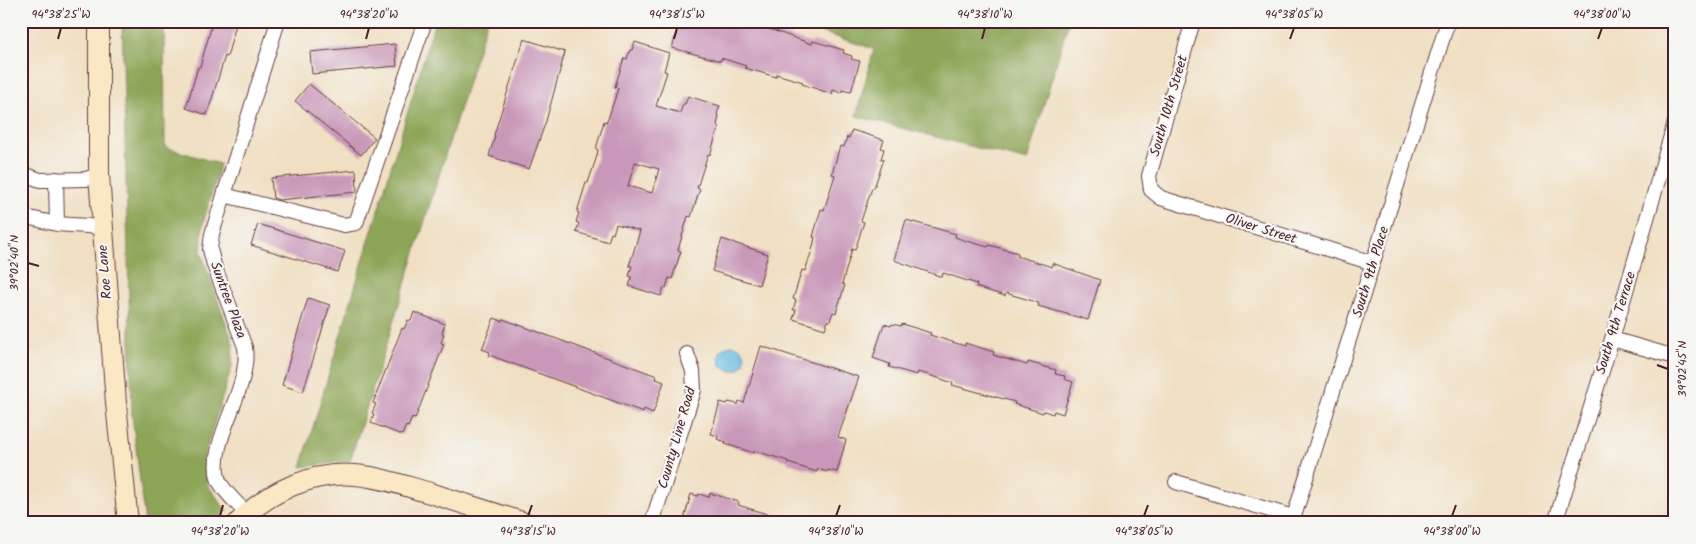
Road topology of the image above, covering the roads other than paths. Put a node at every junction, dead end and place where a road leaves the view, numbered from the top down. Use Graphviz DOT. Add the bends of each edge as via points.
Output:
graph roads {
  1 [pos="100,21"];
  2 [pos="278,21"];
  3 [pos="425,21"];
  4 [pos="1193,21"];
  5 [pos="1448,21"];
  6 [pos="1675,122"];
  7 [pos="21,173"];
  8 [pos="98,175"];
  9 [pos="56,179"];
  10 [pos="1151,190"];
  11 [pos="224,195"];
  12 [pos="21,216"];
  13 [pos="57,224"];
  14 [pos="102,227"];
  15 [pos="1374,263"];
  16 [pos="1612,339"];
  17 [pos="687,354"];
  18 [pos="1675,357"];
  19 [pos="1176,482"];
  20 [pos="243,518"];
  21 [pos="1292,520"];
  22 [pos="521,522"];
  23 [pos="128,523"];
  24 [pos="652,523"];
  25 [pos="1555,523"];
  1 -- 8 [label="street, Roe Lane"];
  2 -- 11 [label="street, Suntree Plaza"];
  3 -- 11 [label="street" via="356,223 344,225"];
  4 -- 10 [label="street, South 10th Street" via="1148,176"];
  5 -- 15 [label="street, South 9th Place"];
  6 -- 16 [label="street, South 9th Terrace"];
  7 -- 9 [label="street" via="40,180"];
  8 -- 9 [label="street" via="86,179"];
  8 -- 14 [label="street, Roe Lane"];
  9 -- 13 [label="street"];
  10 -- 15 [label="street, Oliver Street" via="1161,198"];
  11 -- 20 [label="street, Suntree Plaza" via="210,249 247,361 220,444 218,479"];
  12 -- 13 [label="street"];
  13 -- 14 [label="street"];
  14 -- 23 [label="street, Roe Lane"];
  15 -- 21 [label="street, South 9th Place"];
  16 -- 18 [label="street"];
  16 -- 25 [label="street, South 9th Terrace"];
  17 -- 24 [label="street, County Line Road" via="693,370 694,390"];
  19 -- 21 [label="street"];
  20 -- 22 [label="street" via="284,489 329,476 354,475 380,478"];
}
